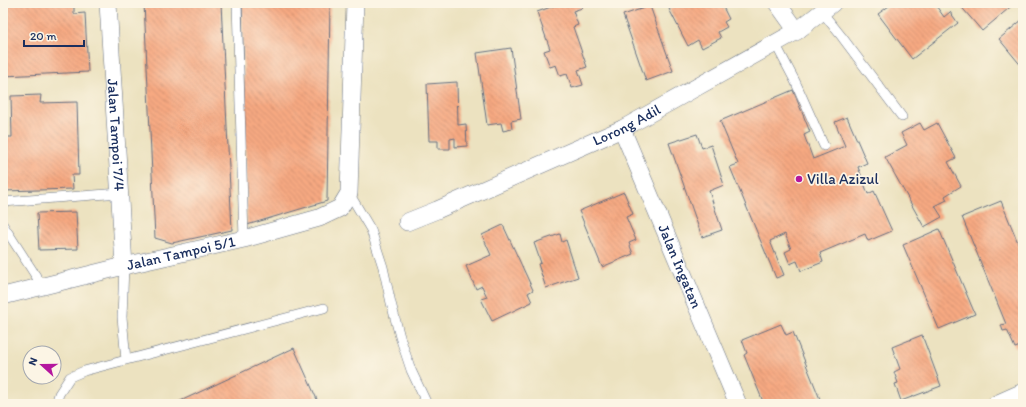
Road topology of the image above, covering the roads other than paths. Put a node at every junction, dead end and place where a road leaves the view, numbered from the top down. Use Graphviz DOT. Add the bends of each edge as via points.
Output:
graph roads {
  1 [pos="108,3"];
  2 [pos="237,3"];
  3 [pos="355,3"];
  4 [pos="777,3"];
  5 [pos="827,8"];
  6 [pos="797,31"];
  7 [pos="775,43"];
  8 [pos="902,117"];
  9 [pos="622,129"];
  10 [pos="824,146"];
  11 [pos="120,193"];
  12 [pos="349,193"];
  13 [pos="3,202"];
  14 [pos="407,222"];
  15 [pos="3,225"];
  16 [pos="244,239"];
  17 [pos="124,266"];
  18 [pos="36,289"];
  19 [pos="3,296"];
  20 [pos="324,308"];
  21 [pos="126,360"];
  22 [pos="1023,392"];
  23 [pos="56,404"];
  24 [pos="427,404"];
  25 [pos="738,404"];
  26 [pos="996,404"];
  1 -- 11 [label="street, Jalan Tampoi 7/4"];
  2 -- 16 [label="lane"];
  3 -- 12 [label="street"];
  4 -- 6 [label="street"];
  5 -- 6 [label="street, Lorong Adil"];
  5 -- 8 [label="lane" via="842,37"];
  6 -- 7 [label="street, Lorong Adil"];
  7 -- 9 [label="street, Lorong Adil"];
  7 -- 10 [label="lane"];
  9 -- 14 [label="street, Lorong Adil"];
  9 -- 25 [label="street, Jalan Ingatan"];
  11 -- 13 [label="lane"];
  11 -- 17 [label="street, Jalan Tampoi 7/4"];
  12 -- 16 [label="street, Jalan Tampoi 5/1" via="340,208 319,218"];
  12 -- 24 [label="lane" via="371,230 400,337 411,370"];
  15 -- 18 [label="lane"];
  16 -- 17 [label="street, Jalan Tampoi 5/1"];
  17 -- 18 [label="street, Jalan Tampoi 5/1"];
  17 -- 21 [label="lane" via="122,316"];
  18 -- 19 [label="street, Jalan Tampoi 5/1"];
  20 -- 21 [label="lane"];
  21 -- 23 [label="lane" via="70,377"];
  22 -- 26 [label="street"];
}
